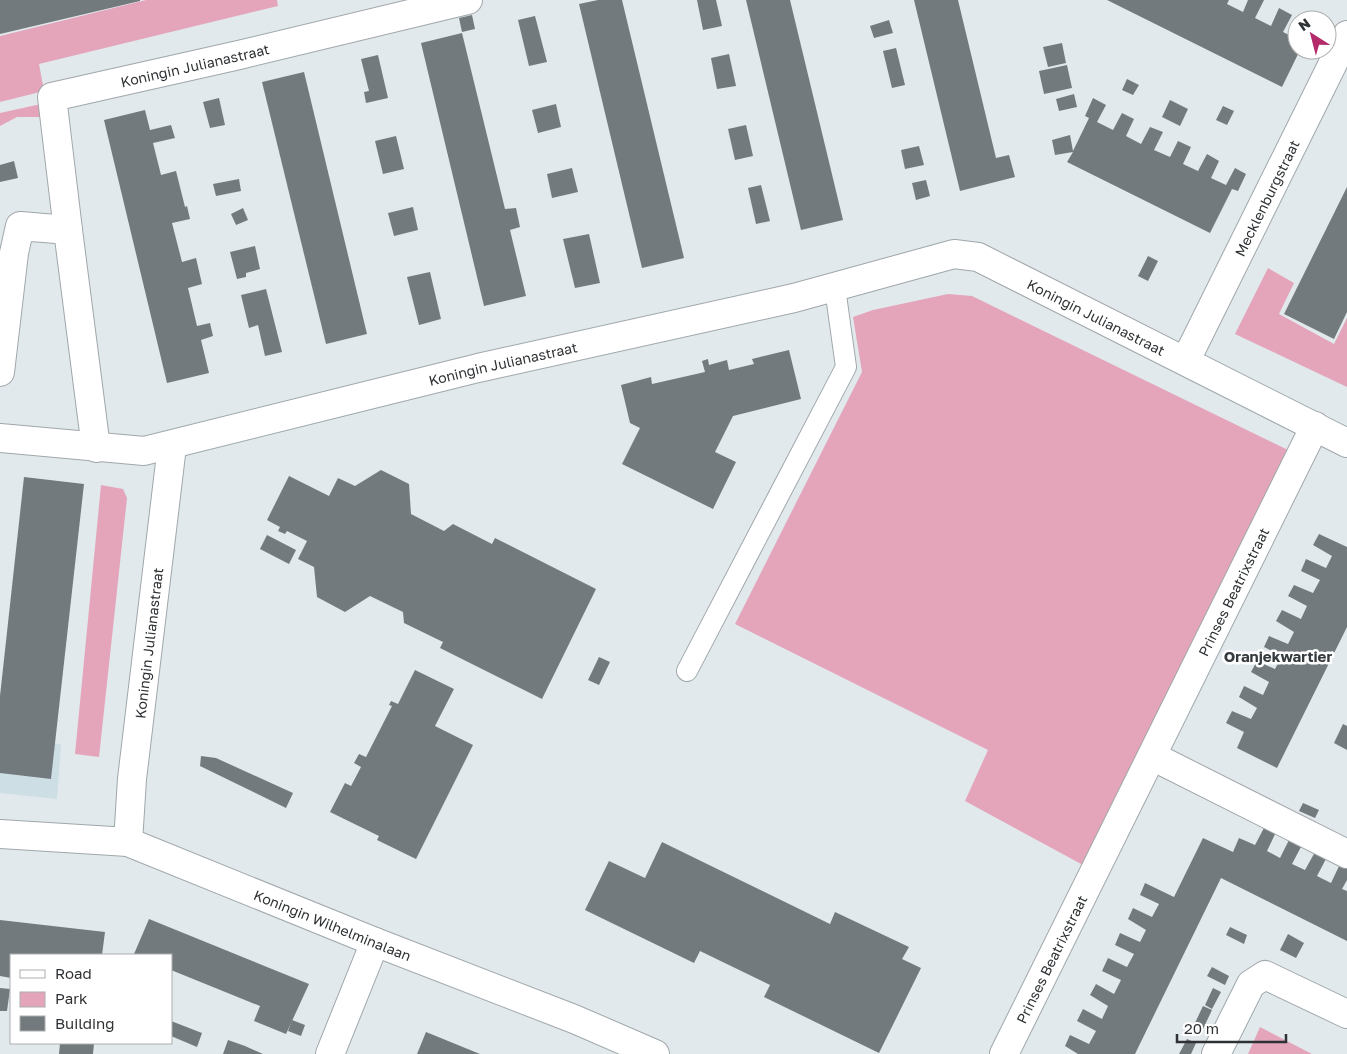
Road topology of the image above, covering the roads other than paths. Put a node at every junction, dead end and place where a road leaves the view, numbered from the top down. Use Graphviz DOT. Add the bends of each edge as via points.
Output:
graph roads {
  1 [pos="468,0"];
  2 [pos="1347,35"];
  3 [pos="10,224"];
  4 [pos="68,230"];
  5 [pos="835,288"];
  6 [pos="1186,360"];
  7 [pos="0,372"];
  8 [pos="1315,426"];
  9 [pos="0,438"];
  10 [pos="1346,441"];
  11 [pos="172,446"];
  12 [pos="96,448"];
  13 [pos="687,671"];
  14 [pos="1152,756"];
  15 [pos="0,834"];
  16 [pos="128,842"];
  17 [pos="1347,854"];
  18 [pos="375,942"];
  19 [pos="1347,1014"];
  20 [pos="330,1054"];
  21 [pos="655,1054"];
  22 [pos="1004,1054"];
  23 [pos="1216,1054"];
  1 -- 4 [label="street, Koningin Julianastraat" via="52,97"];
  2 -- 6 [label="street, Mecklenburgstraat"];
  3 -- 4 [label="street"];
  3 -- 7 [label="street" via="14,253"];
  4 -- 12 [label="street, Koningin Julianastraat"];
  5 -- 6 [label="street, Koningin Julianastraat" via="954,254 978,257"];
  5 -- 11 [label="street, Koningin Julianastraat" via="478,368"];
  5 -- 13 [label="lane" via="846,367"];
  6 -- 8 [label="street, Koningin Julianastraat"];
  8 -- 10 [label="street, Koningin Julianastraat"];
  8 -- 14 [label="street, Prinses Beatrixstraat"];
  9 -- 12 [label="street, Koningin Julianastraat"];
  11 -- 12 [label="street, Koningin Julianastraat" via="144,451"];
  11 -- 16 [label="street, Koningin Julianastraat" via="132,778"];
  14 -- 17 [label="street"];
  14 -- 22 [label="street, Prinses Beatrixstraat"];
  15 -- 16 [label="street, Koningin Wilhelminalaan"];
  16 -- 18 [label="street, Koningin Wilhelminalaan"];
  18 -- 20 [label="street"];
  18 -- 21 [label="street, Koningin Wilhelminalaan"];
  19 -- 23 [label="street" via="1265,975 1251,984"];
}
